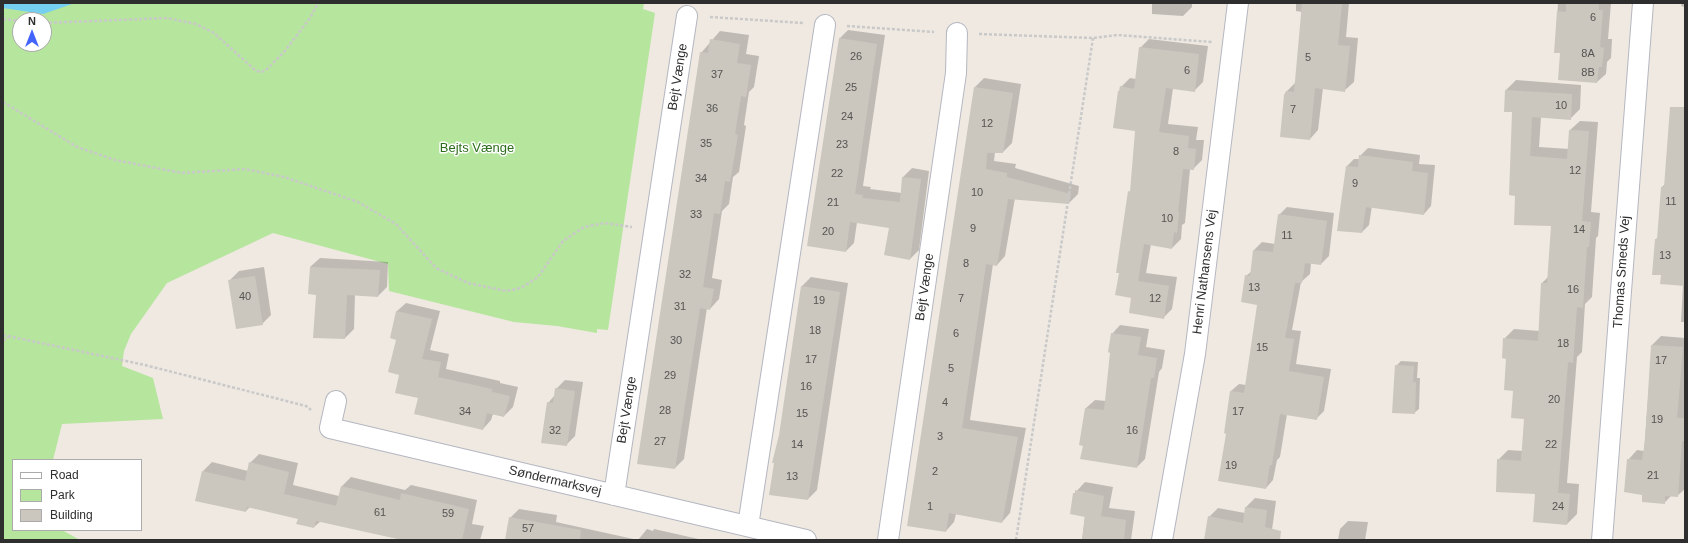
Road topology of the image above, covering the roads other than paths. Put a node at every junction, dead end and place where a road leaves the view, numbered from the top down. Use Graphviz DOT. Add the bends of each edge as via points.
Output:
graph roads {
  1 [pos="1238,3"];
  2 [pos="1643,3"];
  3 [pos="687,16"];
  4 [pos="825,25"];
  5 [pos="957,34"];
  6 [pos="336,401"];
  7 [pos="614,495"];
  8 [pos="748,526"];
  9 [pos="806,540"];
  10 [pos="888,540"];
  11 [pos="1162,540"];
  12 [pos="1602,540"];
  1 -- 11 [label="street, Henri Nathansens Vej" via="1195,354"];
  2 -- 12 [label="street, Thomas Smeds Vej"];
  3 -- 7 [label="street, Bejt Vænge"];
  4 -- 8 [label="street"];
  5 -- 10 [label="street, Bejt Vænge" via="956,73"];
  6 -- 7 [label="street, Søndermarksvej" via="330,428"];
  7 -- 8 [label="street, Søndermarksvej"];
  8 -- 9 [label="street, Søndermarksvej"];
}
